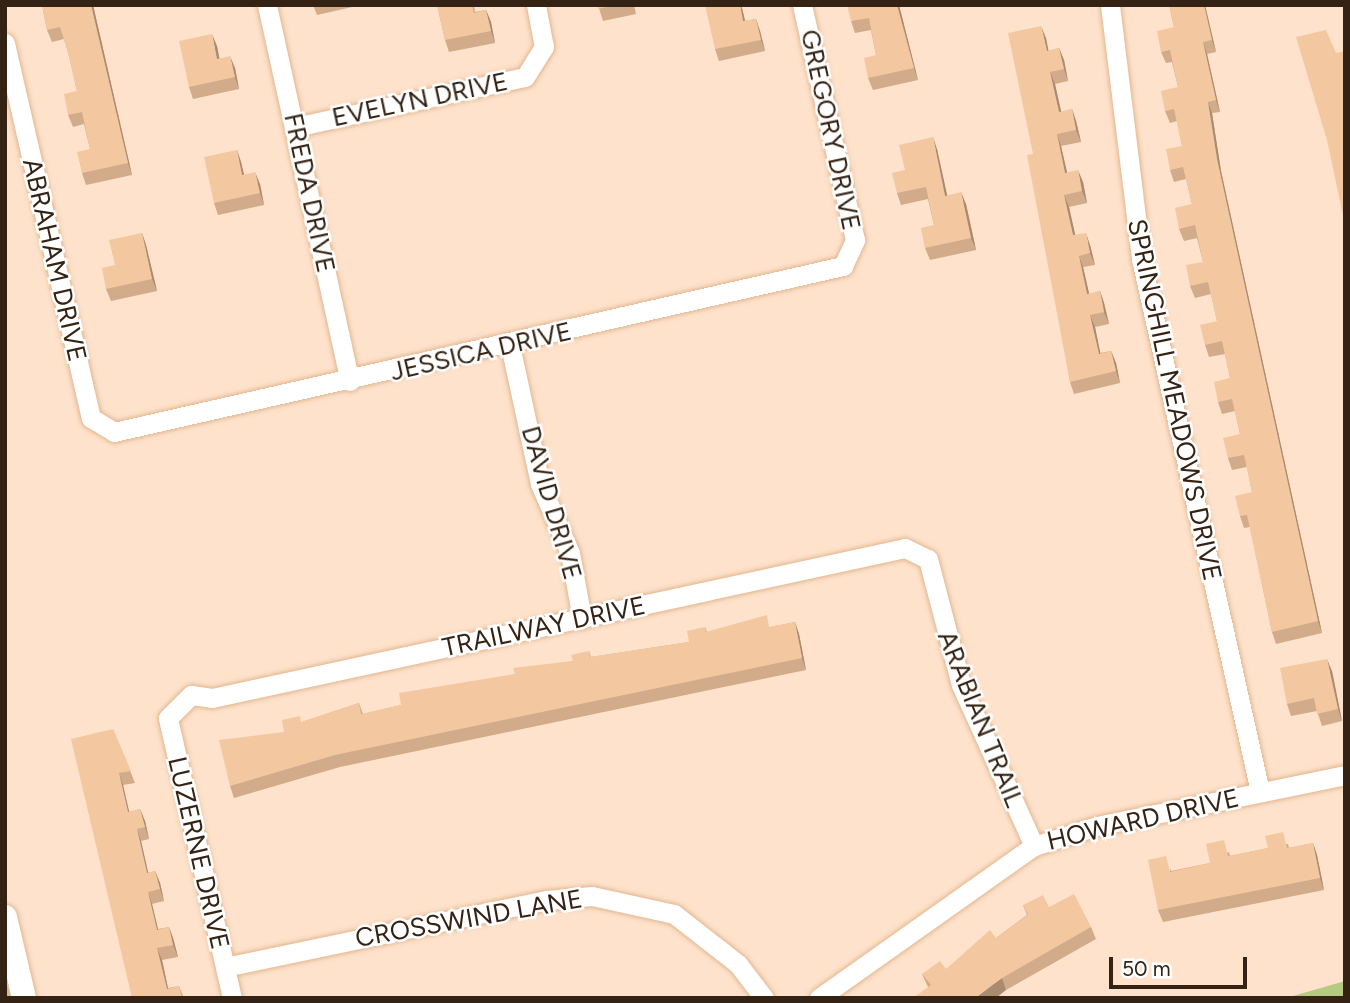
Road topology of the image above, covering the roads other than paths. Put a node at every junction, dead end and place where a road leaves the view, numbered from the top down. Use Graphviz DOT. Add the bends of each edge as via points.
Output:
graph roads {
  1 [pos="267,5"];
  2 [pos="536,5"];
  3 [pos="802,5"];
  4 [pos="1110,5"];
  5 [pos="5,43"];
  6 [pos="8,72"];
  7 [pos="295,127"];
  8 [pos="853,255"];
  9 [pos="510,345"];
  10 [pos="350,382"];
  11 [pos="103,430"];
  12 [pos="920,552"];
  13 [pos="582,619"];
  14 [pos="171,709"];
  15 [pos="1345,775"];
  16 [pos="1260,792"];
  17 [pos="1034,846"];
  18 [pos="5,917"];
  19 [pos="225,967"];
  20 [pos="24,998"];
  21 [pos="232,998"];
  22 [pos="764,998"];
  23 [pos="819,998"];
  1 -- 7 [label="street, FREDA DRIVE"];
  2 -- 7 [label="street, EVELYN DRIVE" via="544,47 539,63 525,77"];
  3 -- 8 [label="street, GREGORY DRIVE" via="852,224"];
  4 -- 16 [label="street, SPRINGHILL MEADOWS DRIVE" via="1141,259"];
  5 -- 6 [label="street, ABRAHAM DRIVE"];
  6 -- 11 [label="street, ABRAHAM DRIVE" via="91,418"];
  7 -- 10 [label="street, FREDA DRIVE"];
  8 -- 9 [label="street, JESSICA DRIVE" via="831,272"];
  9 -- 10 [label="street, JESSICA DRIVE"];
  9 -- 13 [label="street, DAVID DRIVE" via="540,484 570,553"];
  10 -- 11 [label="street, JESSICA DRIVE" via="138,429"];
  12 -- 13 [label="street, TRAILWAY DRIVE" via="905,548"];
  12 -- 17 [label="street, ARABIAN TRAIL" via="933,570 961,685"];
  13 -- 14 [label="street, TRAILWAY DRIVE" via="212,698 191,695"];
  14 -- 19 [label="street, LUZERNE DRIVE" via="170,735"];
  15 -- 16 [label="street, HOWARD DRIVE"];
  16 -- 17 [label="street, HOWARD DRIVE"];
  17 -- 23 [label="street, HOWARD DRIVE"];
  18 -- 20 [label="street"];
  19 -- 21 [label="street, LUZERNE DRIVE"];
  19 -- 22 [label="street, CROSSWIND LANE" via="547,900 592,896 674,914 738,964"];
}
